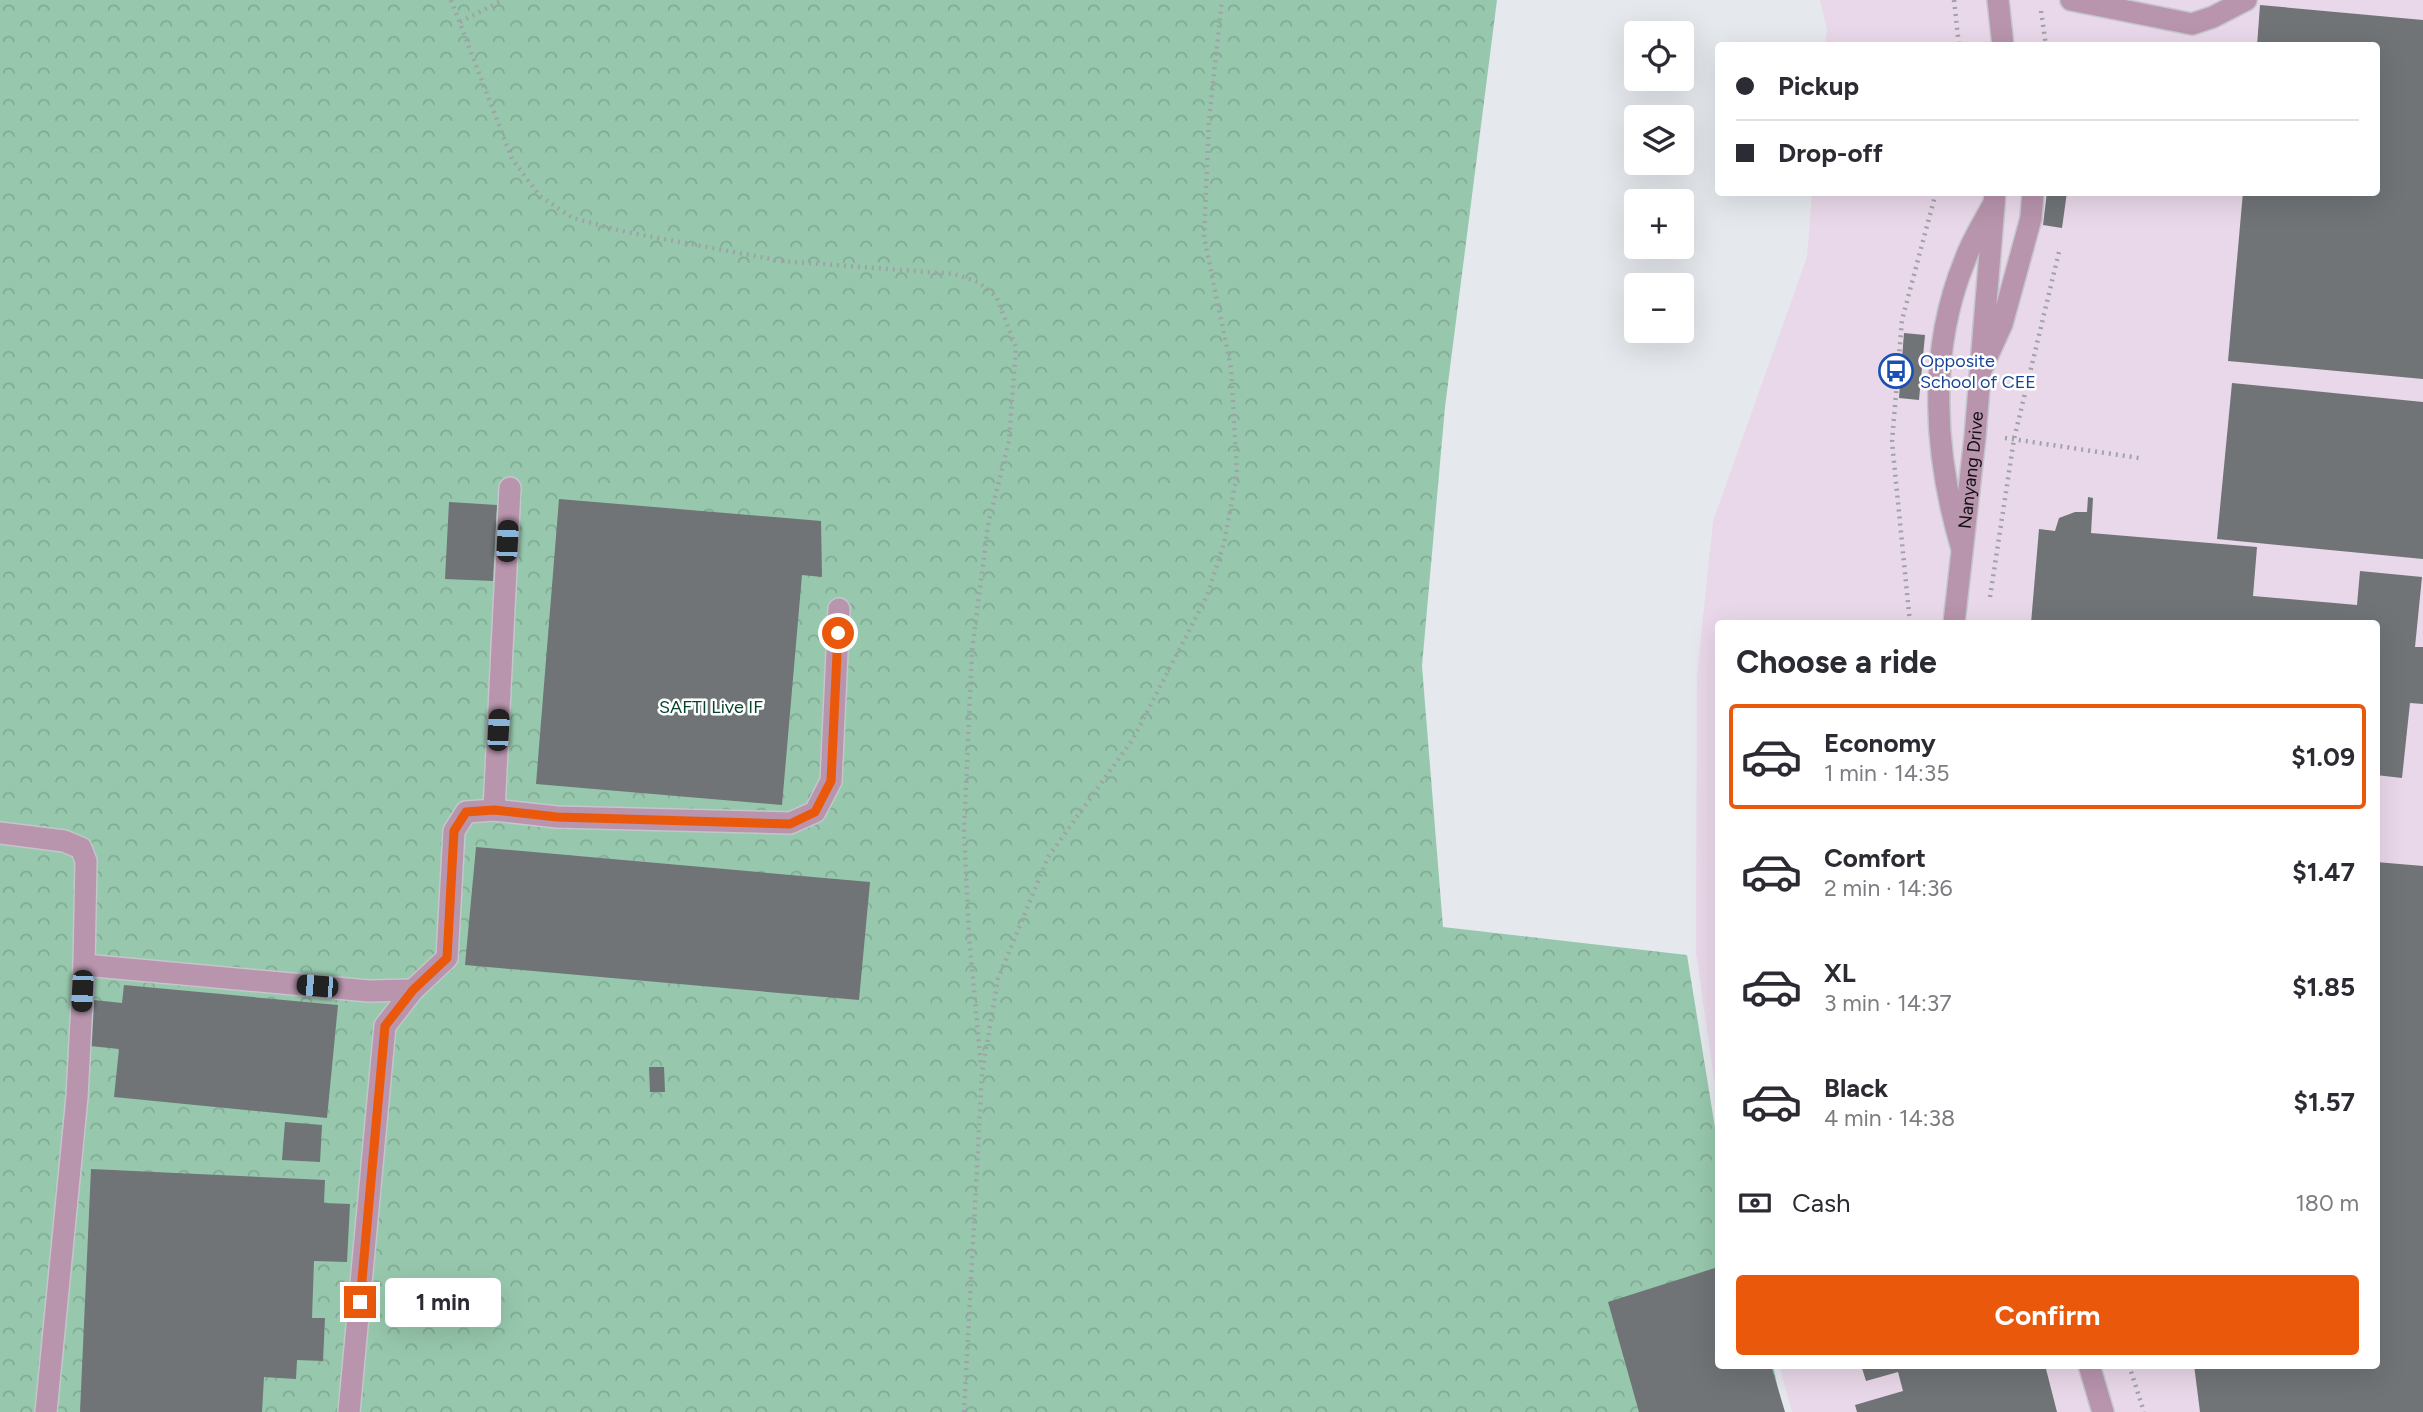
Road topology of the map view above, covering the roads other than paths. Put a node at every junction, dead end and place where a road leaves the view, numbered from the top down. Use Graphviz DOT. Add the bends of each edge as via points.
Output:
graph roads {
  1 [pos="2071,0"];
  2 [pos="2246,0"];
  3 [pos="1999,8"];
  4 [pos="2003,42"];
  5 [pos="2010,42"];
  6 [pos="2033,196"];
  7 [pos="1995,197"];
  8 [pos="1979,373"];
  9 [pos="510,488"];
  10 [pos="1962,549"];
  11 [pos="839,609"];
  12 [pos="1954,620"];
  13 [pos="494,810"];
  14 [pos="0,834"];
  15 [pos="84,965"];
  16 [pos="413,990"];
  17 [pos="2090,1369"];
  18 [pos="46,1412"];
  19 [pos="349,1412"];
  20 [pos="2103,1412"];
  1 -- 2 [label="street" via="2192,24"];
  3 -- 4 [label="street"];
  3 -- 5 [label="street"];
  6 -- 8 [label="street" via="2002,324"];
  7 -- 8 [label="street, Nanyang Drive"];
  7 -- 10 [label="street" via="1964,260 1943,331 1937,391 1941,460"];
  8 -- 10 [label="street, Nanyang Drive"];
  9 -- 13 [label="street"];
  10 -- 12 [label="street, Nanyang Drive"];
  11 -- 13 [label="street" via="831,781 815,812 790,824 557,817"];
  13 -- 16 [label="street" via="466,812 454,831 447,958"];
  14 -- 15 [label="street" via="64,841 81,848 86,861"];
  15 -- 16 [label="street" via="369,991"];
  15 -- 18 [label="street" via="77,1097"];
  16 -- 19 [label="street" via="385,1026"];
  17 -- 20 [label="street"];
}
